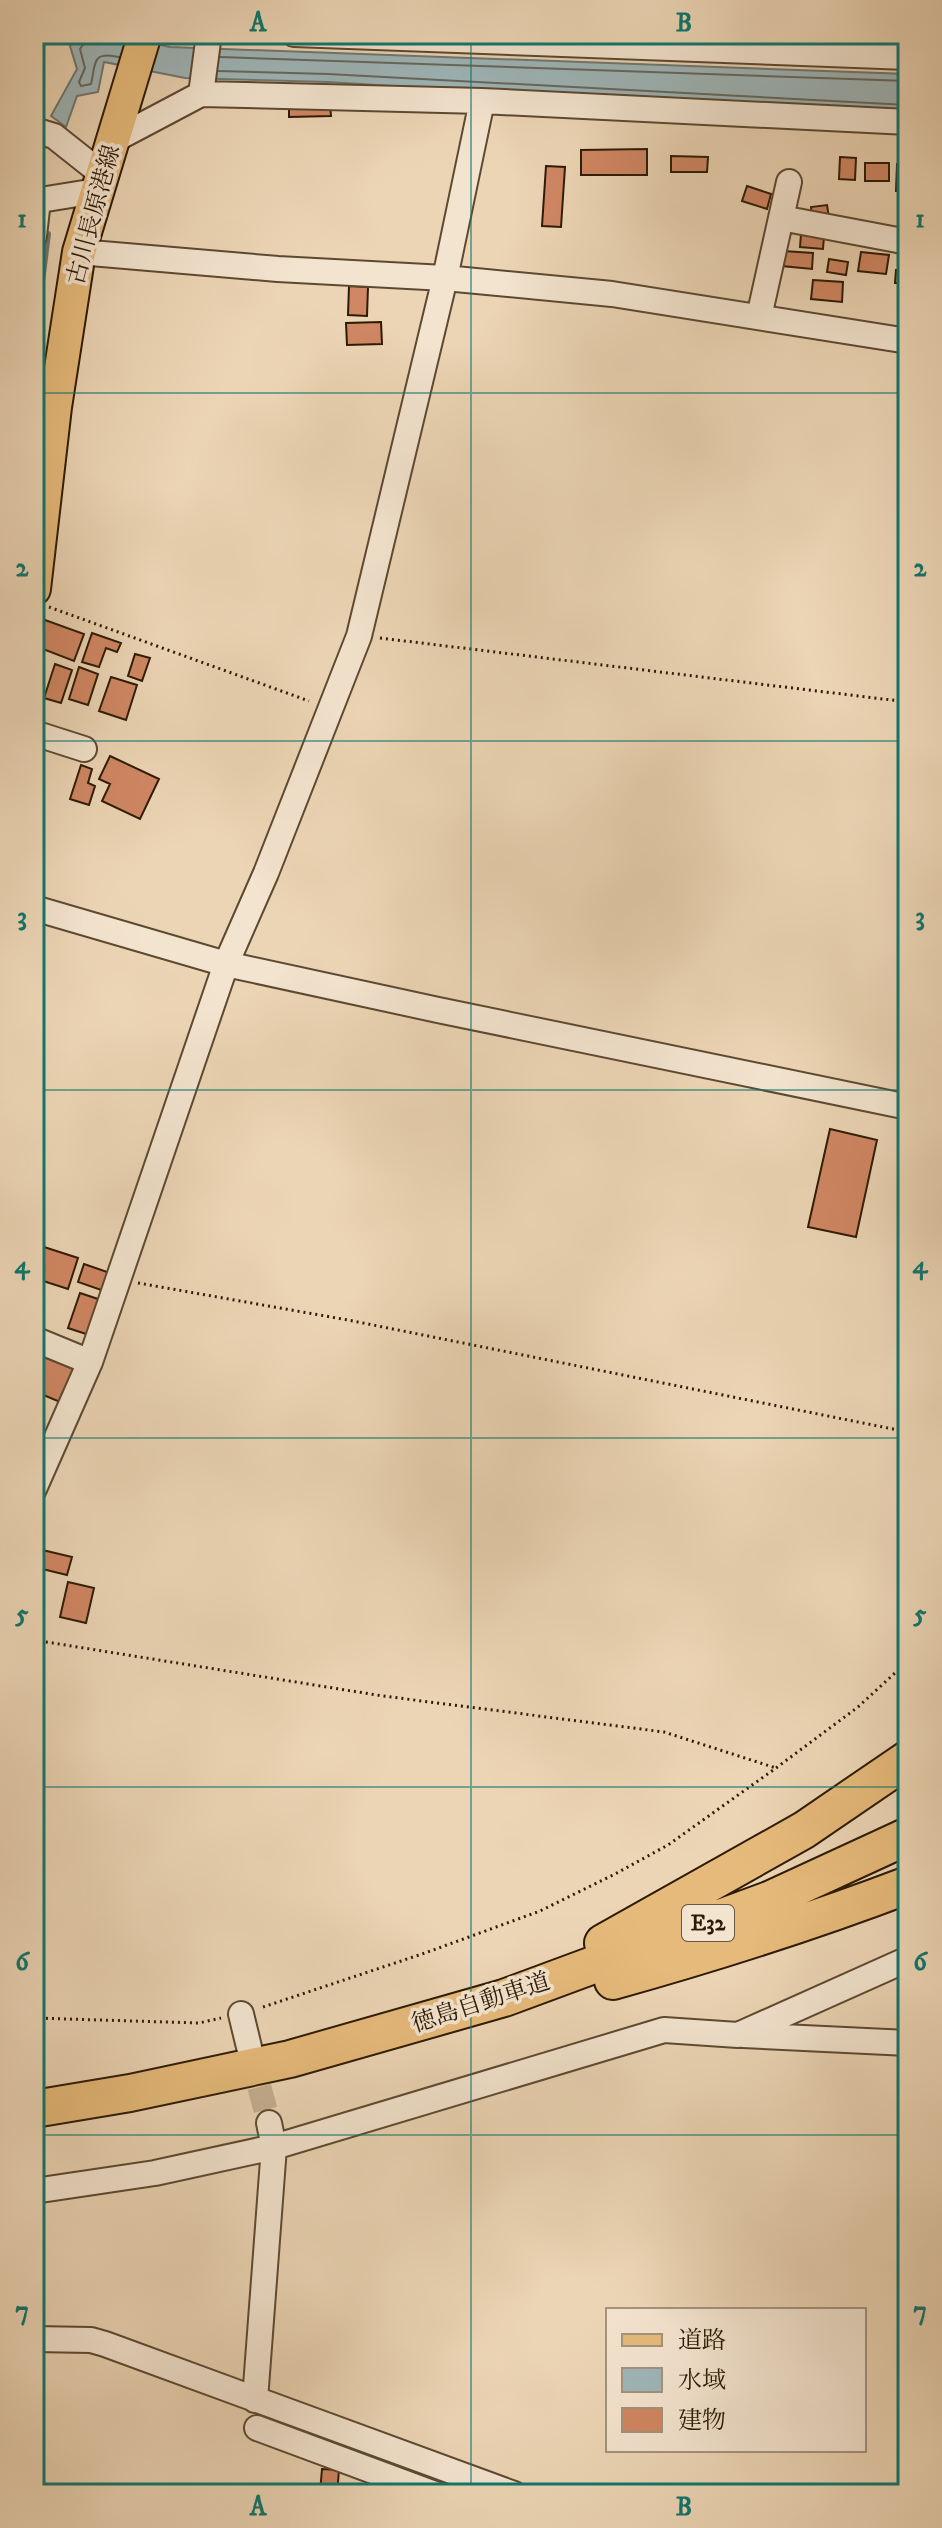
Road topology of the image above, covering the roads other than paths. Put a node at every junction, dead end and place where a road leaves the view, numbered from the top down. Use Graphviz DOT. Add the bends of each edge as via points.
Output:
graph roads {
  1 [pos="145,34"];
  2 [pos="294,34"];
  3 [pos="208,38"];
  4 [pos="688,41"];
  5 [pos="908,57"];
  6 [pos="202,91"];
  7 [pos="482,101"];
  8 [pos="908,122"];
  9 [pos="34,130"];
  10 [pos="114,140"];
  11 [pos="789,182"];
  12 [pos="99,183"];
  13 [pos="36,200"];
  14 [pos="781,218"];
  15 [pos="34,236"];
  16 [pos="908,242"];
  17 [pos="79,252"];
  18 [pos="445,278"];
  19 [pos="759,317"];
  20 [pos="908,341"];
  21 [pos="41,598"];
  22 [pos="34,733"];
  23 [pos="84,749"];
  24 [pos="34,908"];
  25 [pos="226,964"];
  26 [pos="908,1107"];
  27 [pos="34,1339"];
  28 [pos="90,1362"];
  29 [pos="34,1489"];
  30 [pos="908,1759"];
  31 [pos="908,1836"];
  32 [pos="908,1885"];
  33 [pos="908,1959"];
  34 [pos="504,1998"];
  35 [pos="241,2014"];
  36 [pos="413,2026"];
  37 [pos="738,2035"];
  38 [pos="908,2043"];
  39 [pos="249,2047"];
  40 [pos="34,2109"];
  41 [pos="272,2135"];
  42 [pos="34,2191"];
  43 [pos="34,2339"];
  44 [pos="255,2400"];
  45 [pos="257,2428"];
  46 [pos="376,2444"];
  47 [pos="369,2470"];
  48 [pos="435,2494"];
  49 [pos="514,2494"];
  1 -- 10 [label="main road, 古川長原港線"];
  2 -- 4 [label="street"];
  3 -- 6 [label="street"];
  4 -- 5 [label="street"];
  6 -- 7 [label="street"];
  6 -- 10 [label="street"];
  7 -- 8 [label="street"];
  7 -- 18 [label="street"];
  9 -- 12 [label="street" via="54,136"];
  10 -- 12 [label="main road, 古川長原港線"];
  11 -- 14 [label="street"];
  12 -- 13 [label="street"];
  12 -- 17 [label="main road, 古川長原港線"];
  13 -- 15 [label="street"];
  14 -- 16 [label="street"];
  14 -- 19 [label="street"];
  17 -- 18 [label="street"];
  17 -- 21 [label="main road, 古川長原港線" via="55,407"];
  18 -- 19 [label="street" via="612,294"];
  18 -- 25 [label="street" via="359,636"];
  19 -- 20 [label="street"];
  22 -- 23 [label="street"];
  24 -- 25 [label="street"];
  25 -- 26 [label="street"];
  25 -- 28 [label="street"];
  27 -- 28 [label="street"];
  28 -- 29 [label="street"];
  30 -- 34 [label="highway" via="804,1830"];
  31 -- 34 [label="highway, 徳島自動車道 / E32" via="769,1900"];
  32 -- 36 [label="highway" via="726,1949 609,1982"];
  33 -- 37 [label="street"];
  34 -- 36 [label="highway, 徳島自動車道 / E32"];
  35 -- 39 [label="street"];
  36 -- 40 [label="highway, 徳島自動車道 / E32" via="290,2059"];
  37 -- 38 [label="street"];
  37 -- 41 [label="street" via="664,2030"];
  41 -- 42 [label="street" via="155,2173"];
  41 -- 44 [label="street"];
  43 -- 44 [label="street" via="91,2340"];
  44 -- 46 [label="street"];
  45 -- 47 [label="street"];
  46 -- 47 [label="street"];
  46 -- 49 [label="street"];
  47 -- 48 [label="street"];
}
